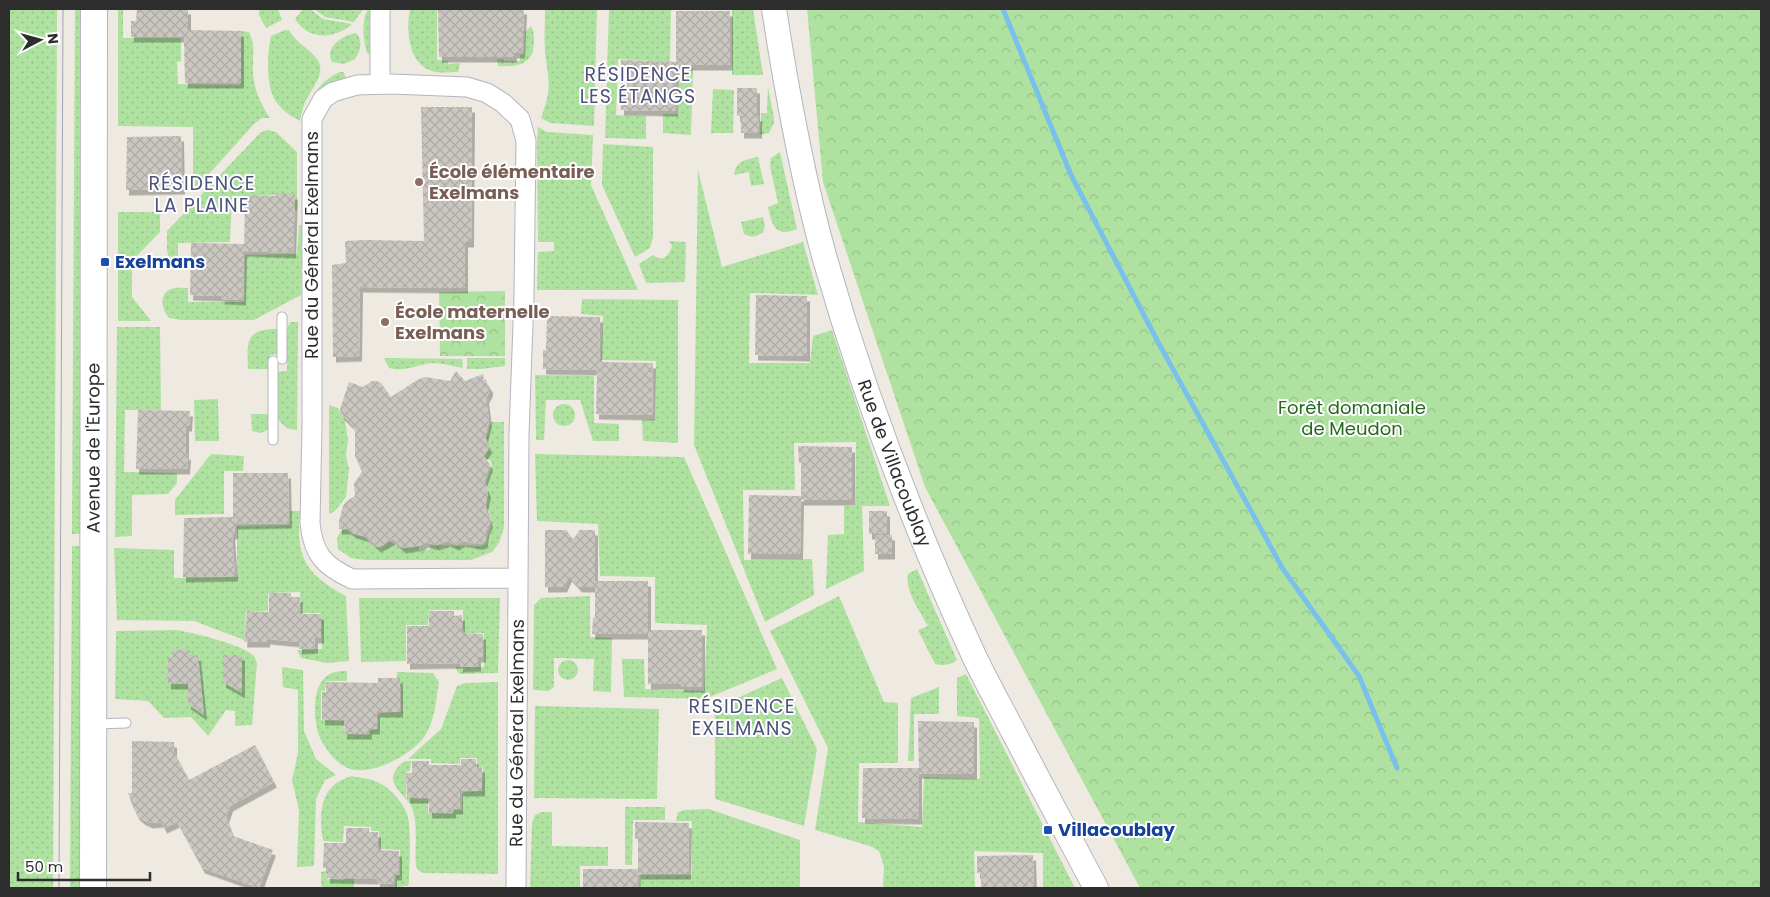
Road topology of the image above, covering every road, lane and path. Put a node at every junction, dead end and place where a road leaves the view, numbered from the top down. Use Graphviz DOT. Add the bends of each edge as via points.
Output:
graph roads {
  1 [pos="94,9"];
  2 [pos="380,9"];
  3 [pos="774,9"];
  4 [pos="380,84"];
  5 [pos="282,317"];
  6 [pos="273,440"];
  7 [pos="518,578"];
  8 [pos="126,723"];
  9 [pos="93,724"];
  10 [pos="93,888"];
  11 [pos="516,888"];
  12 [pos="1096,888"];
  1 -- 9 [label="main road, Avenue de l'Europe"];
  2 -- 4 [label="street"];
  3 -- 12 [label="street, Rue de Villacoublay" via="797,141 825,258 892,460 975,658"];
  4 -- 7 [label="street, Rue du Général Exelmans" via="467,87 487,93 520,119 526,141"];
  4 -- 7 [label="street, Rue du Général Exelmans" via="357,85 333,92 323,99 312,119 312,539 327,564 352,579"];
  5 -- 6 [label="lane"];
  7 -- 11 [label="street, Rue du Général Exelmans"];
  8 -- 9 [label="lane"];
  9 -- 10 [label="main road, Avenue de l'Europe"];
}
